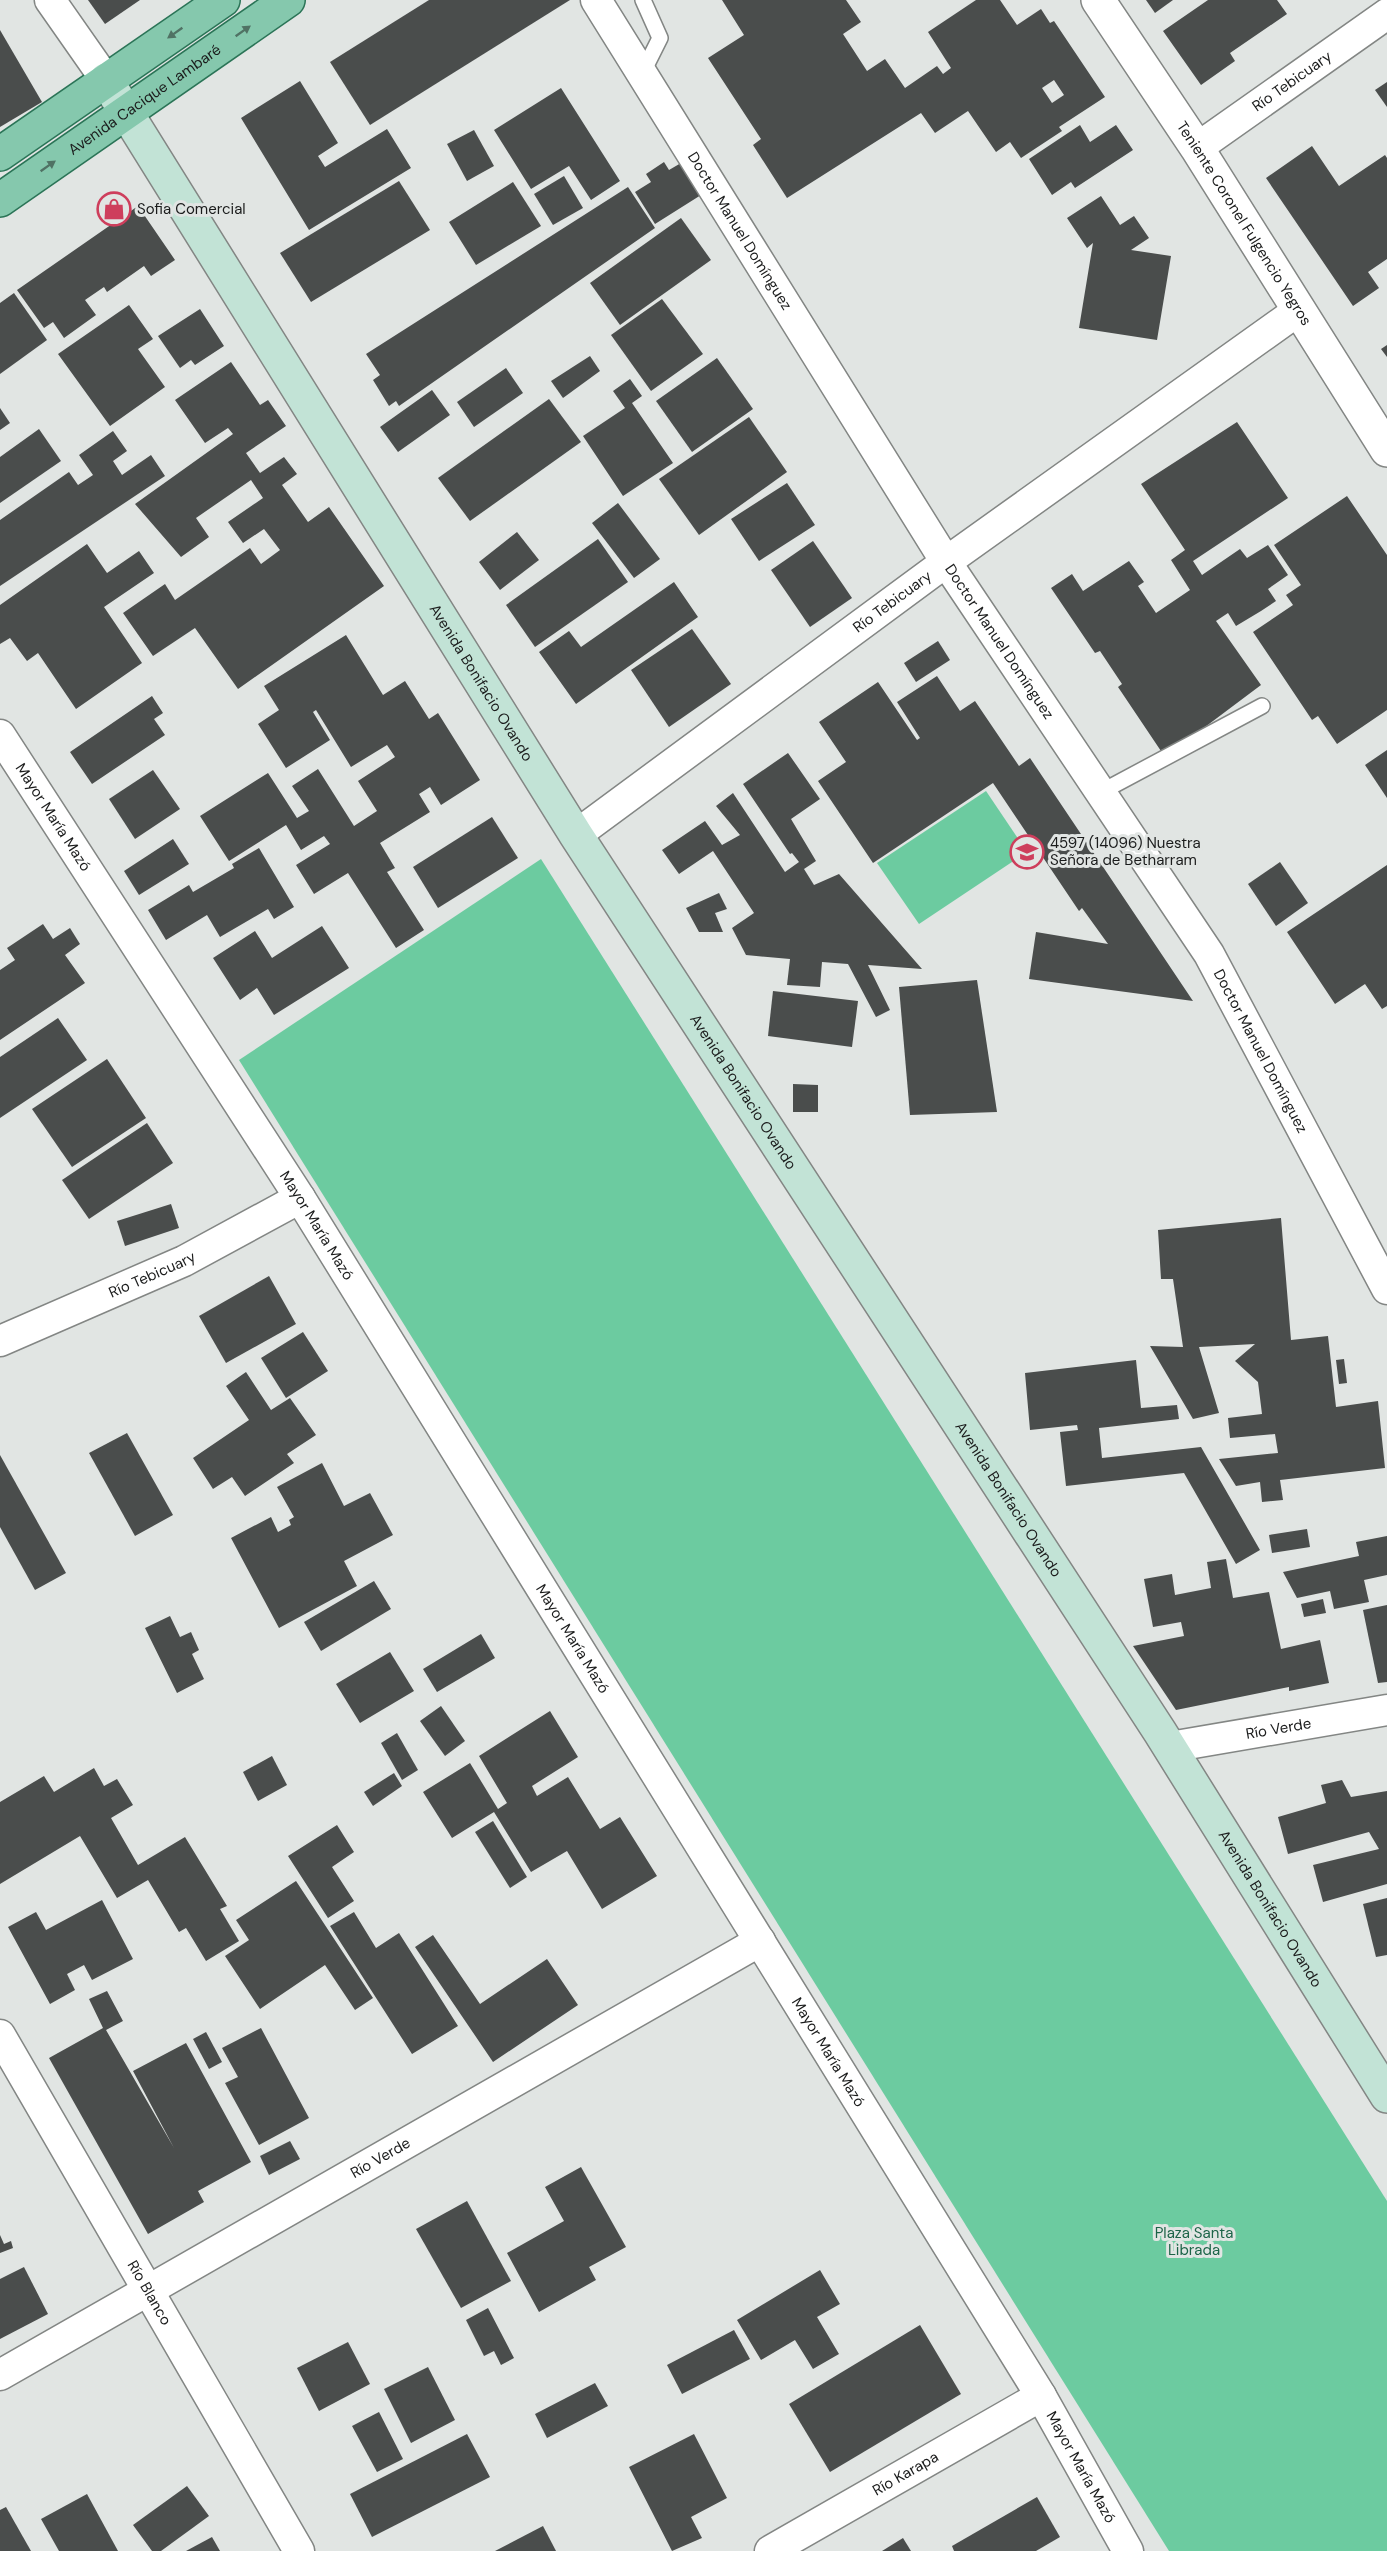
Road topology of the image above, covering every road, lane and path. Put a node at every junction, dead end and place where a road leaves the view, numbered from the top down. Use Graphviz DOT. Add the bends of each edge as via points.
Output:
graph roads {
  1 [pos="50,0"];
  2 [pos="223,0"];
  3 [pos="288,0"];
  4 [pos="596,0"];
  5 [pos="643,0"];
  6 [pos="1098,0"];
  7 [pos="1387,14"];
  8 [pos="642,74"];
  9 [pos="106,80"];
  10 [pos="126,112"];
  11 [pos="1197,148"];
  12 [pos="0,154"];
  13 [pos="0,200"];
  14 [pos="1299,310"];
  15 [pos="1387,450"];
  16 [pos="946,562"];
  17 [pos="1262,706"];
  18 [pos="0,735"];
  19 [pos="1101,792"];
  20 [pos="576,835"];
  21 [pos="300,1198"];
  22 [pos="1387,1289"];
  23 [pos="0,1341"];
  24 [pos="1387,1710"];
  25 [pos="1170,1747"];
  26 [pos="760,1941"];
  27 [pos="0,2035"];
  28 [pos="1387,2097"];
  29 [pos="147,2290"];
  30 [pos="0,2375"];
  31 [pos="1041,2396"];
  32 [pos="299,2551"];
  33 [pos="770,2551"];
  34 [pos="1128,2551"];
  1 -- 9 [label="street"];
  2 -- 9 [label="main road, one-way"];
  10 -- 3 [label="main road, Avenida Cacique Lambaré, one-way"];
  4 -- 8 [label="street, Doctor Manuel Domínguez"];
  5 -- 8 [label="lane" via="660,38"];
  6 -- 11 [label="street, Teniente Coronel Fulgencio Yegros"];
  7 -- 11 [label="street, Río Tebicuary"];
  8 -- 16 [label="street, Doctor Manuel Domínguez"];
  9 -- 10 [label="main road, Avenida Bonifacio Ovando"];
  9 -- 12 [label="main road"];
  13 -- 10 [label="main road, Avenida Cacique Lambaré, one-way"];
  10 -- 20 [label="main road, Avenida Bonifacio Ovando"];
  11 -- 14 [label="street, Teniente Coronel Fulgencio Yegros"];
  14 -- 15 [label="street, Teniente Coronel Fulgencio Yegros"];
  14 -- 16 [label="street, Río Tebicuary"];
  16 -- 19 [label="street, Doctor Manuel Domínguez"];
  16 -- 20 [label="street, Río Tebicuary"];
  17 -- 19 [label="lane"];
  18 -- 21 [label="street, Mayor María Mazó"];
  19 -- 22 [label="street, Doctor Manuel Domínguez" via="1209,954"];
  20 -- 25 [label="main road, Avenida Bonifacio Ovando"];
  21 -- 23 [label="street, Río Tebicuary" via="183,1261"];
  21 -- 26 [label="street, Mayor María Mazó"];
  24 -- 25 [label="street, Río Verde"];
  25 -- 28 [label="main road, Avenida Bonifacio Ovando"];
  26 -- 29 [label="street, Río Verde"];
  26 -- 31 [label="street, Mayor María Mazó"];
  27 -- 29 [label="street, Río Blanco"];
  29 -- 30 [label="street, Río Verde"];
  29 -- 32 [label="street, Río Blanco"];
  31 -- 33 [label="street, Río Karapa"];
  31 -- 34 [label="street, Mayor María Mazó"];
}
